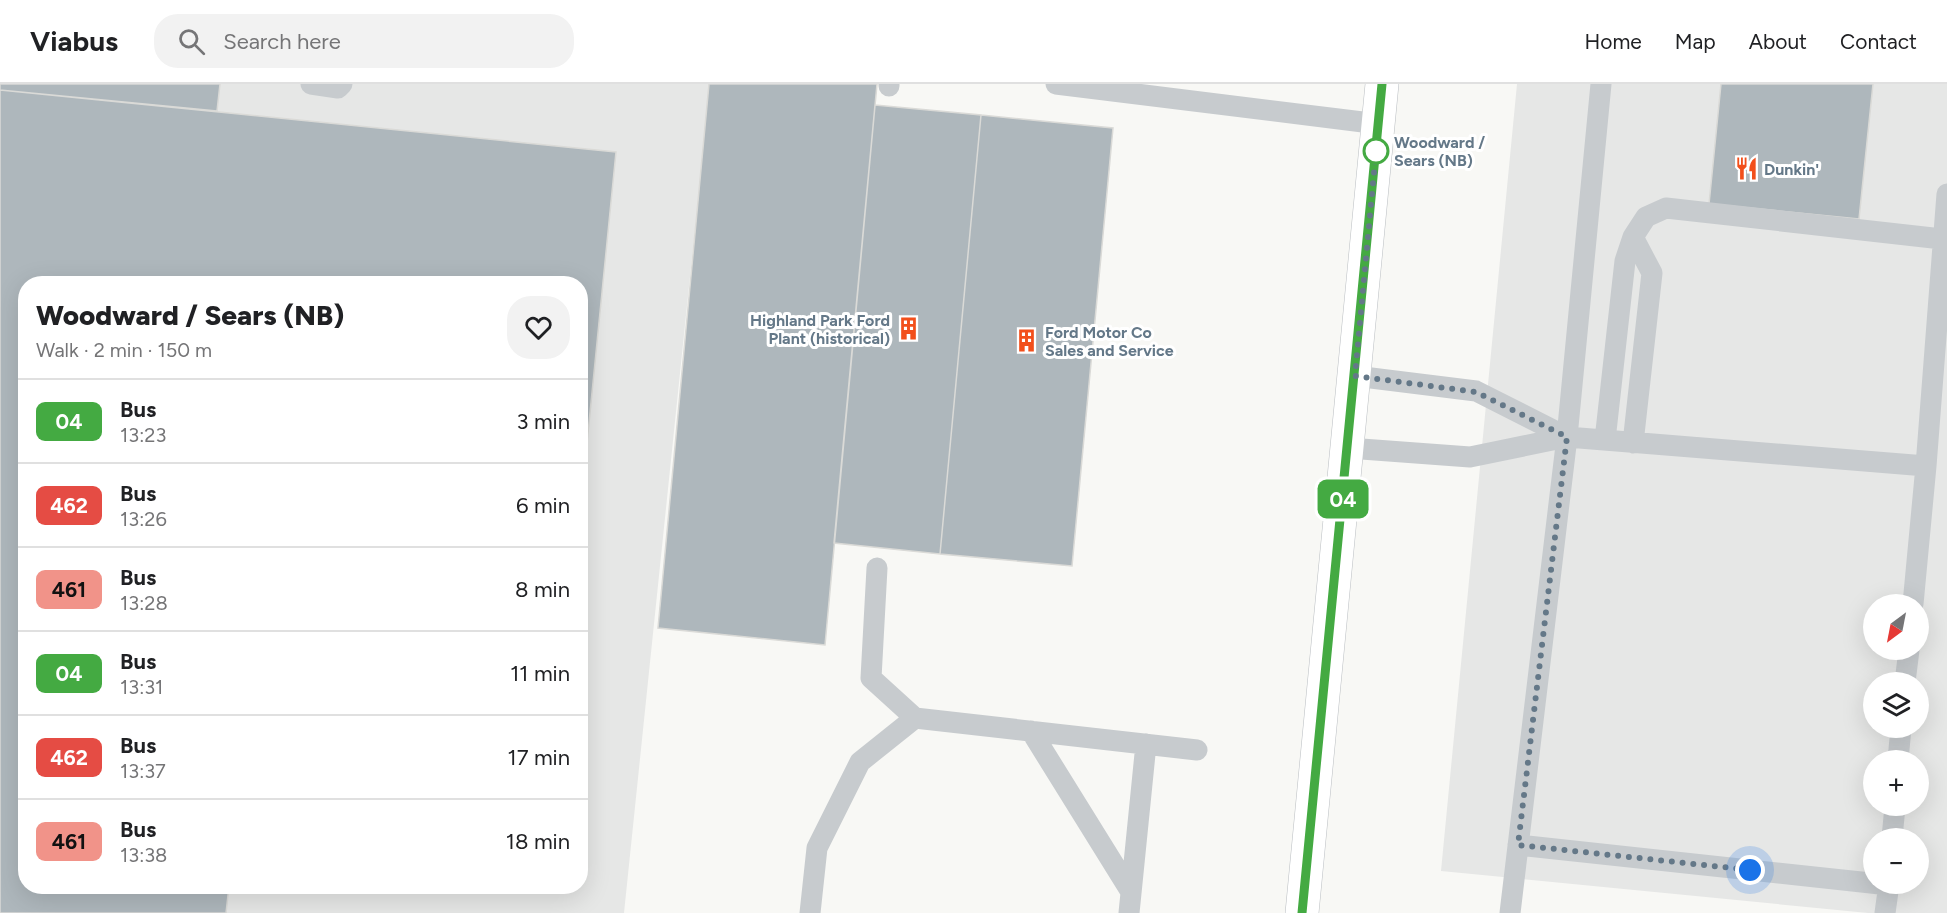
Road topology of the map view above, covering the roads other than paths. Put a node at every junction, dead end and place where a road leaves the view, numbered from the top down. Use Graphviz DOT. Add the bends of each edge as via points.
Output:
graph roads {
  1 [pos="311,84"];
  2 [pos="342,84"];
  3 [pos="1056,84"];
  4 [pos="1382,84"];
  5 [pos="1601,84"];
  6 [pos="1379,124"];
  7 [pos="1947,194"];
  8 [pos="1633,237"];
  9 [pos="1942,239"];
  10 [pos="1355,376"];
  11 [pos="1567,437"];
  12 [pos="1605,440"];
  13 [pos="1633,443"];
  14 [pos="1348,448"];
  15 [pos="1926,466"];
  16 [pos="877,568"];
  17 [pos="1914,594"];
  18 [pos="915,718"];
  19 [pos="1031,731"];
  20 [pos="1146,744"];
  21 [pos="1197,750"];
  22 [pos="1518,845"];
  23 [pos="1863,881"];
  24 [pos="1131,892"];
  25 [pos="1888,894"];
  26 [pos="810,913"];
  27 [pos="1129,913"];
  28 [pos="1302,913"];
  29 [pos="1510,913"];
  30 [pos="1885,913"];
  1 -- 2 [label="lane" via="338,88"];
  3 -- 6 [label="lane"];
  4 -- 6 [label="main road"];
  5 -- 11 [label="lane"];
  6 -- 10 [label="main road"];
  7 -- 9 [label="lane"];
  8 -- 9 [label="lane" via="1646,217 1666,208"];
  8 -- 12 [label="lane" via="1625,261"];
  8 -- 13 [label="lane" via="1652,273"];
  9 -- 15 [label="lane"];
  10 -- 11 [label="lane" via="1476,392"];
  10 -- 14 [label="main road"];
  11 -- 12 [label="lane"];
  11 -- 14 [label="lane" via="1470,457"];
  11 -- 22 [label="lane"];
  12 -- 13 [label="lane"];
  13 -- 15 [label="lane"];
  14 -- 28 [label="main road"];
  15 -- 17 [label="lane"];
  16 -- 18 [label="lane" via="871,678"];
  18 -- 19 [label="lane"];
  18 -- 26 [label="lane" via="860,762 817,848"];
  19 -- 20 [label="lane"];
  19 -- 24 [label="lane"];
  20 -- 21 [label="lane"];
  20 -- 24 [label="lane"];
  22 -- 23 [label="lane"];
  22 -- 29 [label="lane"];
  24 -- 27 [label="lane"];
  25 -- 30 [label="lane"];
}
